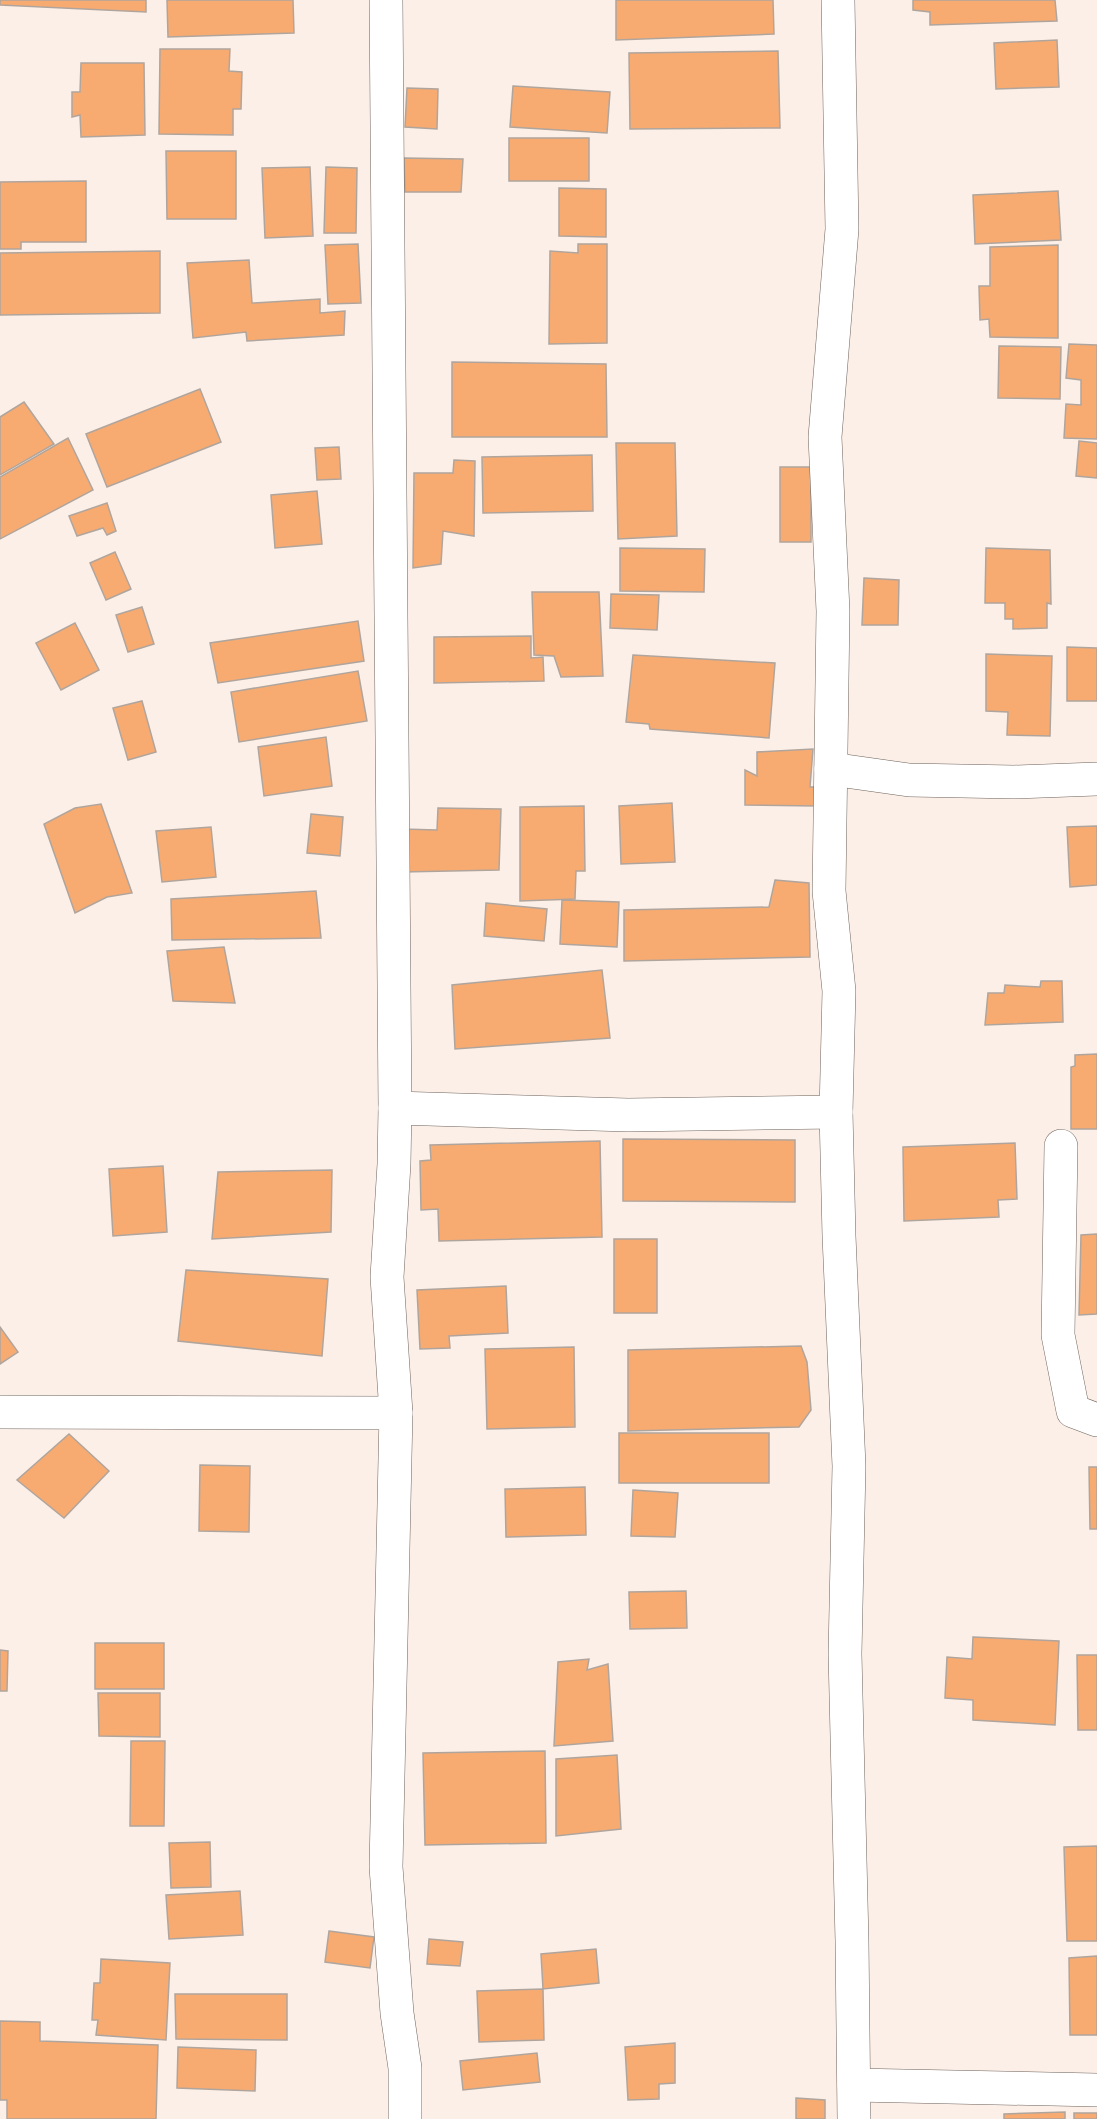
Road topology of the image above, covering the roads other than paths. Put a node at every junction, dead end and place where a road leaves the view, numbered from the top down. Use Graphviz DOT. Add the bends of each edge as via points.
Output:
graph roads {
  1 [pos="386,0"];
  2 [pos="838,0"];
  3 [pos="831,769"];
  4 [pos="1097,778"];
  5 [pos="395,1108"];
  6 [pos="836,1112"];
  7 [pos="1061,1146"];
  8 [pos="0,1412"];
  9 [pos="396,1413"];
  10 [pos="1097,1420"];
  11 [pos="854,2085"];
  12 [pos="1097,2090"];
  13 [pos="405,2119"];
  14 [pos="854,2119"];
  1 -- 5 [label="street"];
  2 -- 3 [label="street" via="842,229 825,437 833,611"];
  3 -- 4 [label="street" via="909,780 1014,782"];
  3 -- 6 [label="street" via="829,891 839,991"];
  5 -- 6 [label="street" via="628,1115"];
  5 -- 9 [label="street" via="387,1277"];
  6 -- 11 [label="street" via="849,1466 845,1654"];
  7 -- 10 [label="street" via="1058,1335 1073,1411"];
  8 -- 9 [label="street"];
  9 -- 13 [label="street" via="386,1867 405,2068"];
  11 -- 12 [label="street"];
  11 -- 14 [label="street"];
}
